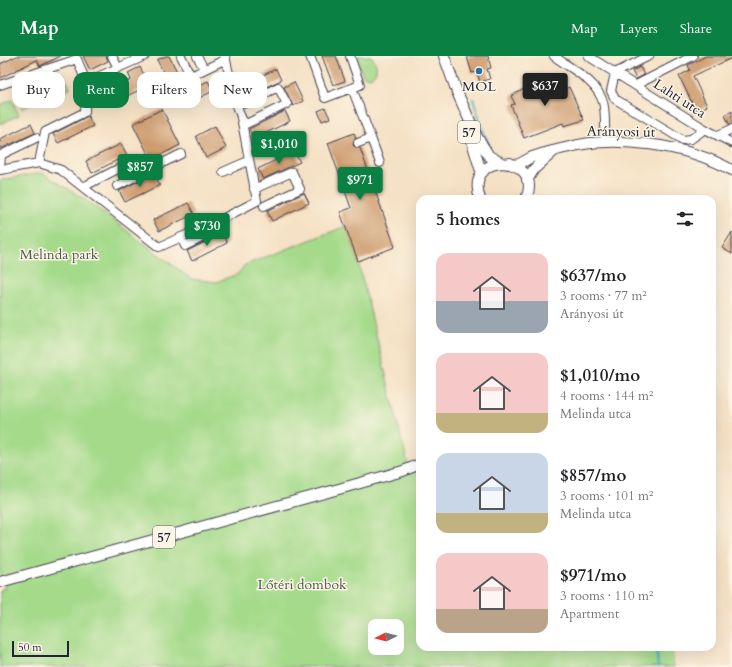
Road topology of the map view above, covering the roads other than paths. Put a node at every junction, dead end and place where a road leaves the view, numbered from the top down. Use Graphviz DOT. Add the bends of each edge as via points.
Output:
graph roads {
  1 [pos="112,56"];
  2 [pos="145,56"];
  3 [pos="181,56"];
  4 [pos="197,56"];
  5 [pos="310,56"];
  6 [pos="350,56"];
  7 [pos="444,56"];
  8 [pos="554,56"];
  9 [pos="588,56"];
  10 [pos="649,56"];
  11 [pos="693,56"];
  12 [pos="226,57"];
  13 [pos="118,68"];
  14 [pos="204,70"];
  15 [pos="82,72"];
  16 [pos="109,72"];
  17 [pos="615,73"];
  18 [pos="0,85"];
  19 [pos="636,85"];
  20 [pos="352,88"];
  21 [pos="267,92"];
  22 [pos="457,92"];
  23 [pos="85,108"];
  24 [pos="240,117"];
  25 [pos="705,129"];
  26 [pos="732,129"];
  27 [pos="718,135"];
  28 [pos="36,138"];
  29 [pos="371,138"];
  30 [pos="358,143"];
  31 [pos="605,143"];
  32 [pos="732,143"];
  33 [pos="554,151"];
  34 [pos="181,154"];
  35 [pos="248,161"];
  36 [pos="39,163"];
  37 [pos="505,163"];
  38 [pos="380,164"];
  39 [pos="0,170"];
  40 [pos="732,170"];
  41 [pos="223,172"];
  42 [pos="483,172"];
  43 [pos="142,173"];
  44 [pos="527,180"];
  45 [pos="117,186"];
  46 [pos="83,188"];
  47 [pos="254,190"];
  48 [pos="478,195"];
  49 [pos="527,195"];
  50 [pos="264,206"];
  51 [pos="416,466"];
  52 [pos="0,582"];
  1 -- 13 [label="street"];
  2 -- 13 [label="street"];
  3 -- 14 [label="street" via="191,76"];
  4 -- 14 [label="street"];
  5 -- 20 [label="street" via="325,98"];
  6 -- 20 [label="street" via="360,85"];
  7 -- 22 [label="main road, 57"];
  8 -- 31 [label="street" via="596,88 603,103"];
  9 -- 17 [label="street, Lahti utca"];
  10 -- 17 [label="street"];
  11 -- 19 [label="street, Lahti utca"];
  12 -- 14 [label="street"];
  12 -- 24 [label="street"];
  13 -- 16 [label="street"];
  15 -- 18 [label="street" via="77,59"];
  17 -- 19 [label="street, Lahti utca"];
  17 -- 25 [label="street" via="611,91 615,99 683,140 691,139"];
  19 -- 25 [label="street, Lahti utca"];
  20 -- 29 [label="street"];
  21 -- 24 [label="street" via="278,87 287,104 246,124"];
  22 -- 37 [label="main road, 57" via="486,153 492,159"];
  22 -- 42 [label="main road, 57" via="472,145"];
  23 -- 36 [label="street" via="85,112 45,132"];
  24 -- 35 [label="street"];
  25 -- 27 [label="street, Lahti utca"];
  26 -- 27 [label="street"];
  27 -- 32 [label="street, Lahti utca"];
  28 -- 39 [label="street" via="1,155"];
  29 -- 30 [label="street"];
  29 -- 38 [label="street"];
  31 -- 33 [label="main road, Arányosi út" via="578,145"];
  31 -- 40 [label="main road, Arányosi út" via="643,143 675,149 693,153"];
  33 -- 37 [label="main road, Arányosi út" via="516,165"];
  33 -- 44 [label="main road"];
  34 -- 43 [label="street"];
  35 -- 41 [label="street"];
  35 -- 47 [label="street"];
  36 -- 39 [label="street"];
  36 -- 46 [label="street" via="60,170"];
  37 -- 42 [label="main road, Arányosi út" via="490,165"];
  37 -- 44 [label="main road, 57" via="519,168"];
  42 -- 48 [label="main road" via="478,182"];
  43 -- 45 [label="street"];
  43 -- 46 [label="street" via="135,160"];
  44 -- 49 [label="main road"];
  46 -- 47 [label="street" via="159,247 218,221 257,200"];
  47 -- 50 [label="street" via="292,172 300,189"];
  51 -- 52 [label="main road, 57"];
}
